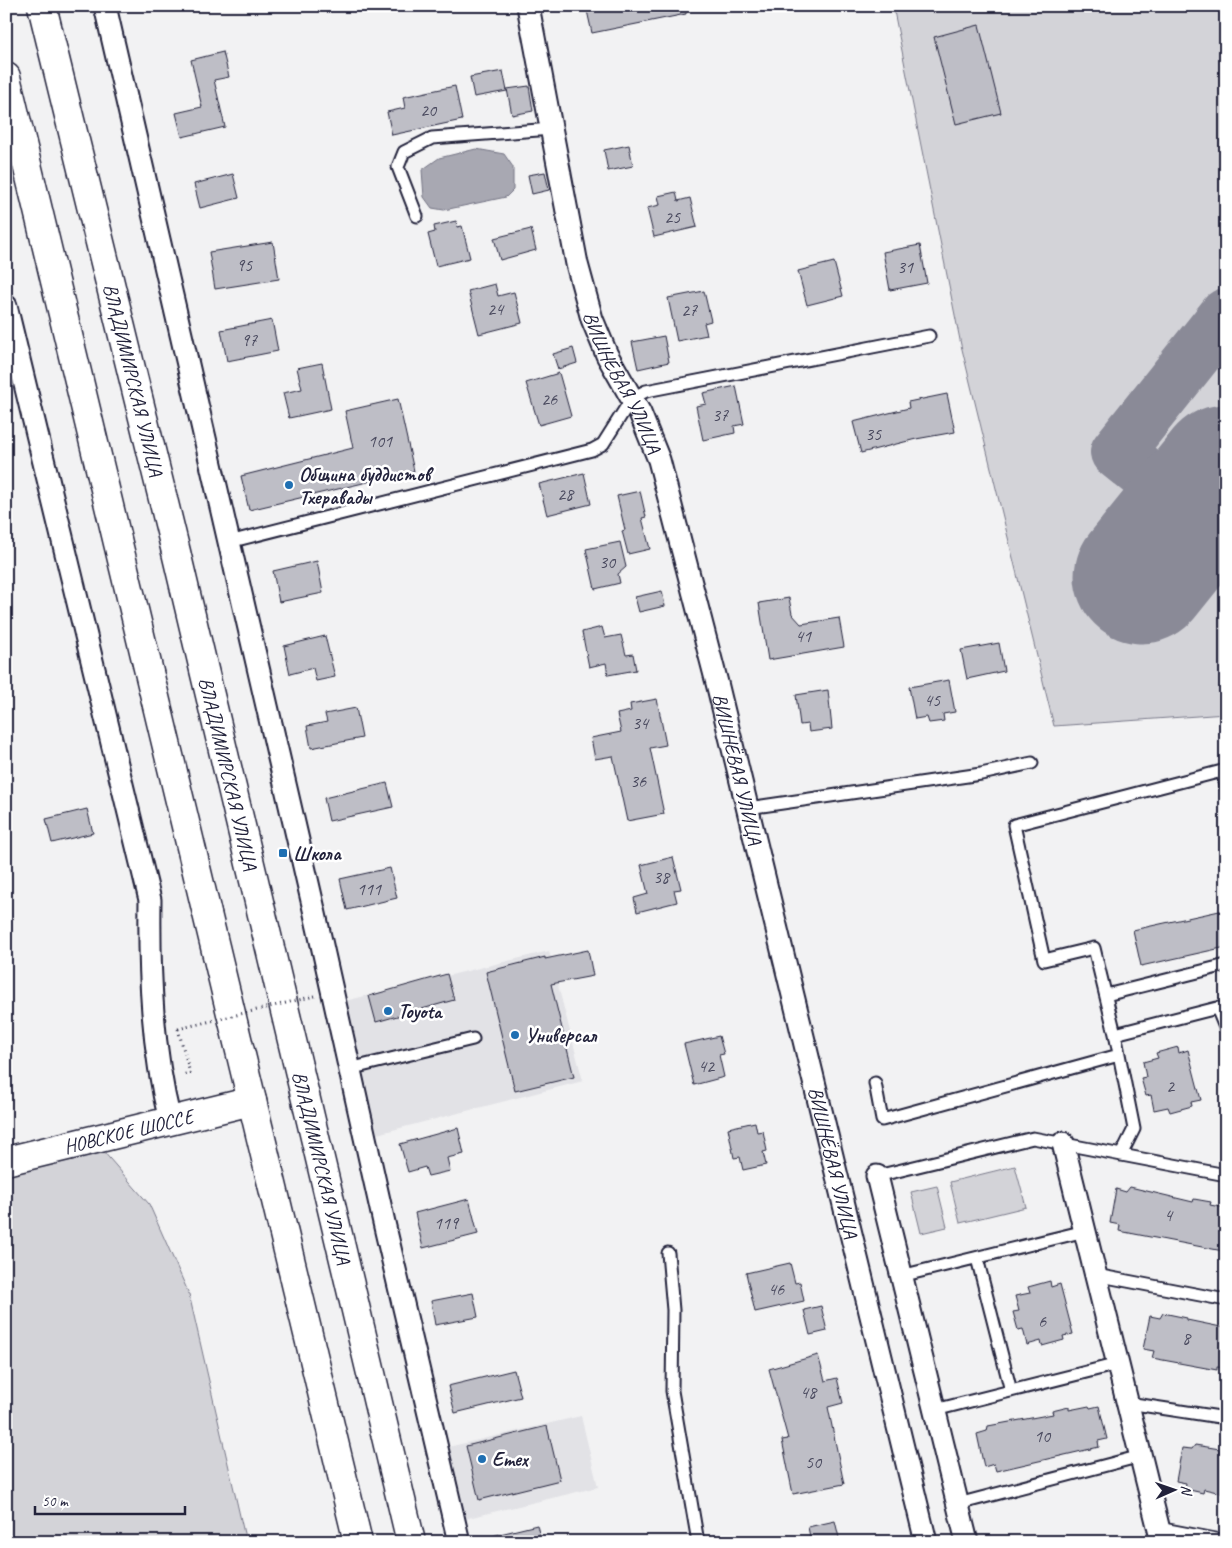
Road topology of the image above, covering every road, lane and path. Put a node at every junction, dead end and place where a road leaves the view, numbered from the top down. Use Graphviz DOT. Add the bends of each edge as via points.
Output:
graph roads {
  1 [pos="42,6"];
  2 [pos="105,6"];
  3 [pos="528,6"];
  4 [pos="6,77"];
  5 [pos="552,130"];
  6 [pos="417,216"];
  7 [pos="6,306"];
  8 [pos="929,336"];
  9 [pos="632,398"];
  10 [pos="229,542"];
  11 [pos="1032,763"];
  12 [pos="1226,786"];
  13 [pos="748,808"];
  14 [pos="1226,965"];
  15 [pos="1106,995"];
  16 [pos="315,996"];
  17 [pos="1226,1030"];
  18 [pos="1115,1034"];
  19 [pos="473,1039"];
  20 [pos="1119,1054"];
  21 [pos="349,1069"];
  22 [pos="190,1073"];
  23 [pos="875,1083"];
  24 [pos="252,1101"];
  25 [pos="170,1121"];
  26 [pos="1063,1143"];
  27 [pos="1121,1155"];
  28 [pos="6,1161"];
  29 [pos="1226,1175"];
  30 [pos="877,1176"];
  31 [pos="1085,1231"];
  32 [pos="668,1253"];
  33 [pos="977,1258"];
  34 [pos="1096,1275"];
  35 [pos="902,1276"];
  36 [pos="1226,1300"];
  37 [pos="1118,1364"];
  38 [pos="1011,1391"];
  39 [pos="1128,1403"];
  40 [pos="935,1410"];
  41 [pos="1226,1418"];
  42 [pos="1141,1456"];
  43 [pos="958,1504"];
  44 [pos="1160,1535"];
  45 [pos="1226,1541"];
  46 [pos="358,1542"];
  47 [pos="411,1542"];
  48 [pos="459,1542"];
  49 [pos="698,1542"];
  50 [pos="926,1542"];
  51 [pos="968,1542"];
  1 -- 47 [label="main road, ВЛАДИМИРСКАЯ УЛИЦА" via="176,552"];
  2 -- 10 [label="street"];
  3 -- 5 [label="street, ВИШНЁВАЯ УЛИЦА"];
  4 -- 24 [label="main road"];
  5 -- 6 [label="lane" via="432,138 404,152 398,167"];
  5 -- 9 [label="street, ВИШНЁВАЯ УЛИЦА" via="577,264 592,318 606,356"];
  7 -- 25 [label="street" via="150,900 154,1031 160,1080"];
  8 -- 9 [label="lane" via="646,391"];
  9 -- 10 [label="lane" via="603,444 592,450"];
  9 -- 13 [label="street, ВИШНЁВАЯ УЛИЦА" via="659,460"];
  10 -- 21 [label="street"];
  11 -- 13 [label="lane" via="981,774"];
  12 -- 15 [label="lane" via="1222,771 1014,825 1044,960 1094,948"];
  13 -- 50 [label="street, ВИШНЁВАЯ УЛИЦА"];
  14 -- 15 [label="lane"];
  15 -- 18 [label="lane"];
  16 -- 22 [label="path, bridge" via="178,1029"];
  17 -- 18 [label="lane" via="1217,1008"];
  18 -- 20 [label="lane"];
  19 -- 21 [label="lane"];
  20 -- 23 [label="lane" via="882,1120"];
  20 -- 27 [label="lane" via="1134,1129"];
  21 -- 48 [label="street"];
  24 -- 25 [label="main road, НОВСКОЕ ШОССЕ"];
  24 -- 46 [label="main road"];
  25 -- 28 [label="main road, НОВСКОЕ ШОССЕ"];
  26 -- 27 [label="lane"];
  26 -- 30 [label="lane" via="1033,1138"];
  26 -- 31 [label="street"];
  27 -- 29 [label="lane"];
  30 -- 35 [label="street"];
  31 -- 33 [label="lane"];
  31 -- 34 [label="street"];
  32 -- 49 [label="lane" via="673,1310 672,1392"];
  33 -- 35 [label="lane"];
  33 -- 38 [label="lane"];
  34 -- 36 [label="lane"];
  34 -- 37 [label="street"];
  35 -- 40 [label="street"];
  37 -- 38 [label="lane"];
  37 -- 39 [label="street"];
  38 -- 40 [label="lane"];
  39 -- 41 [label="lane"];
  39 -- 42 [label="street"];
  40 -- 43 [label="street"];
  42 -- 43 [label="lane"];
  42 -- 44 [label="street"];
  43 -- 51 [label="street"];
  44 -- 45 [label="lane"];
}
